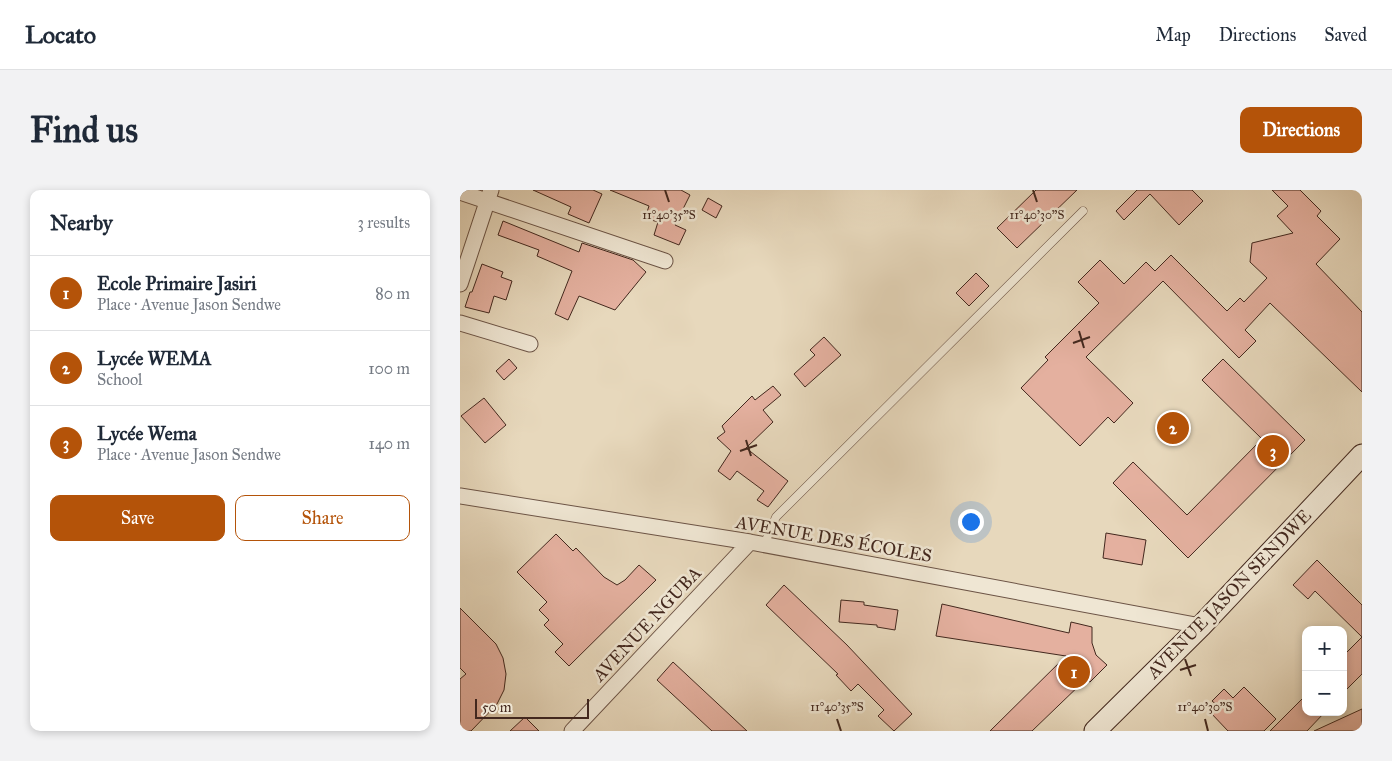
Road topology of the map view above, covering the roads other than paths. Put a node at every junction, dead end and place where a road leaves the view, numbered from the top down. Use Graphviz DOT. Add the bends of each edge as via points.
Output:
graph roads {
  1 [pos="460,192"];
  2 [pos="489,195"];
  3 [pos="1083,211"];
  4 [pos="665,260"];
  5 [pos="460,284"];
  6 [pos="460,323"];
  7 [pos="530,344"];
  8 [pos="1362,456"];
  9 [pos="460,496"];
  10 [pos="757,544"];
  11 [pos="1201,626"];
  12 [pos="572,731"];
  13 [pos="1095,731"];
  1 -- 2 [label="street"];
  2 -- 4 [label="street"];
  2 -- 5 [label="street"];
  3 -- 10 [label="lane" via="776,517"];
  6 -- 7 [label="street"];
  8 -- 11 [label="main road, AVENUE JASON SENDWE"];
  9 -- 10 [label="street, AVENUE DES ÉCOLES"];
  10 -- 11 [label="street, AVENUE DES ÉCOLES"];
  10 -- 12 [label="street, AVENUE NGUBA"];
  11 -- 13 [label="main road, AVENUE JASON SENDWE"];
}
